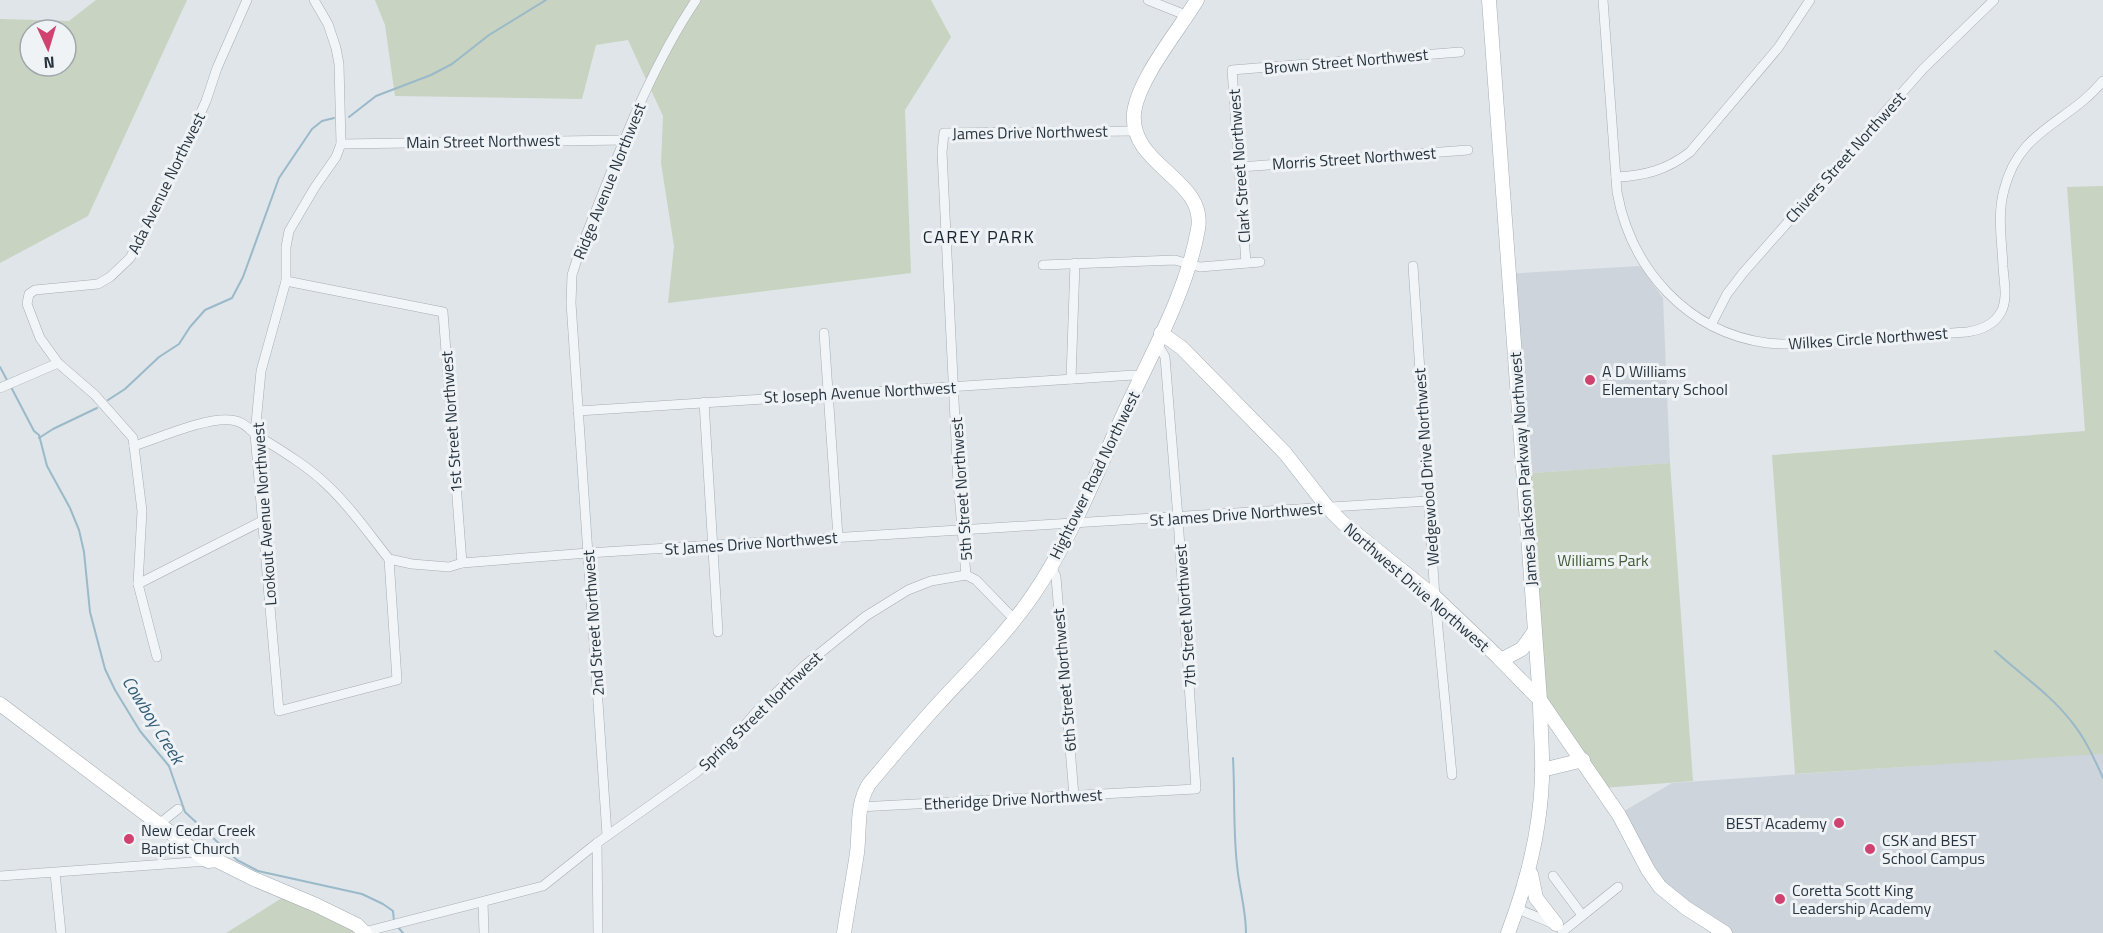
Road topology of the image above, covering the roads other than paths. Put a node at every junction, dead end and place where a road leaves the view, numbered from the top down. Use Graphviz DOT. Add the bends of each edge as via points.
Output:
graph roads {
  1 [pos="247,0"];
  2 [pos="314,0"];
  3 [pos="696,0"];
  4 [pos="1148,0"];
  5 [pos="1197,0"];
  6 [pos="1490,0"];
  7 [pos="1603,0"];
  8 [pos="1810,0"];
  9 [pos="1994,0"];
  10 [pos="1188,16"];
  11 [pos="1460,52"];
  12 [pos="1232,70"];
  13 [pos="2103,81"];
  14 [pos="1136,131"];
  15 [pos="625,140"];
  16 [pos="341,144"];
  17 [pos="1468,150"];
  18 [pos="942,152"];
  19 [pos="1240,167"];
  20 [pos="1616,177"];
  21 [pos="1260,262"];
  22 [pos="1075,263"];
  23 [pos="1246,263"];
  24 [pos="1043,265"];
  25 [pos="1190,265"];
  26 [pos="1413,266"];
  27 [pos="286,281"];
  28 [pos="1711,325"];
  29 [pos="824,333"];
  30 [pos="1159,338"];
  31 [pos="58,363"];
  32 [pos="1141,377"];
  33 [pos="1071,379"];
  34 [pos="2,387"];
  35 [pos="954,387"];
  36 [pos="828,394"];
  37 [pos="704,402"];
  38 [pos="578,411"];
  39 [pos="255,434"];
  40 [pos="134,446"];
  41 [pos="1428,501"];
  42 [pos="1328,508"];
  43 [pos="1178,518"];
  44 [pos="264,520"];
  45 [pos="1074,524"];
  46 [pos="964,531"];
  47 [pos="838,537"];
  48 [pos="714,545"];
  49 [pos="588,553"];
  50 [pos="389,559"];
  51 [pos="462,563"];
  52 [pos="1051,566"];
  53 [pos="966,575"];
  54 [pos="138,584"];
  55 [pos="1435,597"];
  56 [pos="1016,620"];
  57 [pos="718,632"];
  58 [pos="1534,632"];
  59 [pos="157,657"];
  60 [pos="1501,660"];
  61 [pos="1540,700"];
  62 [pos="0,704"];
  63 [pos="1583,760"];
  64 [pos="1542,770"];
  65 [pos="1452,775"];
  66 [pos="1166,791"];
  67 [pos="1074,796"];
  68 [pos="859,807"];
  69 [pos="178,810"];
  70 [pos="159,824"];
  71 [pos="608,835"];
  72 [pos="597,843"];
  73 [pos="208,861"];
  74 [pos="1531,866"];
  75 [pos="55,873"];
  76 [pos="0,876"];
  77 [pos="1553,876"];
  78 [pos="1618,887"];
  79 [pos="483,903"];
  80 [pos="1518,909"];
  81 [pos="1582,915"];
  82 [pos="1560,930"];
  83 [pos="365,932"];
  84 [pos="60,933"];
  85 [pos="484,933"];
  86 [pos="598,933"];
  87 [pos="844,933"];
  88 [pos="1508,933"];
  89 [pos="1725,933"];
  1 -- 31 [label="street, Ada Avenue Northwest" via="173,174 130,258 98,284 50,287 29,294 27,304 40,338"];
  2 -- 16 [label="street, Lookout Avenue Northwest" via="336,48"];
  3 -- 15 [label="street, Ridge Avenue Northwest" via="665,51"];
  4 -- 10 [label="street"];
  5 -- 10 [label="street"];
  6 -- 58 [label="street, James Jackson Parkway Northwest"];
  7 -- 20 [label="street, Wilkes Circle Northwest"];
  8 -- 20 [label="street" via="1778,48 1690,152 1655,172"];
  9 -- 28 [label="street, Chivers Street Northwest" via="1923,69 1743,273"];
  10 -- 14 [label="street" via="1145,82 1134,113"];
  11 -- 12 [label="street, Brown Street Northwest"];
  12 -- 19 [label="street, Clark Street Northwest"];
  13 -- 28 [label="street, Wilkes Circle Northwest" via="2081,104 2030,141 2010,171 2001,206 2004,303 1987,327 1967,332 1783,344 1747,339"];
  14 -- 18 [label="street, James Drive Northwest" via="944,133"];
  14 -- 25 [label="street, Hightower Road Northwest" via="1142,146 1196,204 1199,225"];
  15 -- 16 [label="street, Main Street Northwest"];
  15 -- 38 [label="street, Ridge Avenue Northwest" via="572,275"];
  16 -- 27 [label="street, Lookout Avenue Northwest" via="289,231"];
  17 -- 19 [label="street, Morris Street Northwest"];
  18 -- 35 [label="street, 5th Street Northwest"];
  19 -- 23 [label="street, Clark Street Northwest"];
  20 -- 28 [label="street, Wilkes Circle Northwest" via="1623,220 1642,261 1672,298"];
  21 -- 23 [label="street"];
  22 -- 24 [label="street"];
  22 -- 25 [label="street" via="1175,260"];
  22 -- 33 [label="street"];
  23 -- 25 [label="street"];
  25 -- 30 [label="street, Hightower Road Northwest"];
  26 -- 41 [label="street, Wedgewood Drive Northwest"];
  27 -- 39 [label="street, Lookout Avenue Northwest" via="261,371"];
  27 -- 51 [label="street, 1st Street Northwest" via="443,312"];
  29 -- 36 [label="street"];
  30 -- 32 [label="street, Hightower Road Northwest"];
  30 -- 42 [label="street, Northwest Drive Northwest" via="1182,348 1284,453"];
  30 -- 43 [label="street, 7th Street Northwest" via="1165,357"];
  31 -- 34 [label="street"];
  31 -- 40 [label="street" via="95,395 133,438"];
  32 -- 33 [label="street, St Joseph Avenue Northwest"];
  32 -- 45 [label="street, Hightower Road Northwest"];
  33 -- 35 [label="street, St Joseph Avenue Northwest"];
  35 -- 36 [label="street, St Joseph Avenue Northwest"];
  35 -- 46 [label="street, 5th Street Northwest"];
  36 -- 37 [label="street, St Joseph Avenue Northwest"];
  36 -- 47 [label="street"];
  37 -- 38 [label="street, St Joseph Avenue Northwest"];
  37 -- 48 [label="street"];
  38 -- 49 [label="street, 2nd Street Northwest"];
  39 -- 40 [label="street" via="241,422 225,420 203,423"];
  39 -- 44 [label="street, Lookout Avenue Northwest"];
  39 -- 50 [label="street" via="327,484"];
  40 -- 54 [label="street" via="142,511"];
  41 -- 42 [label="street, St James Drive Northwest"];
  41 -- 55 [label="street, Wedgewood Drive Northwest"];
  42 -- 43 [label="street, St James Drive Northwest"];
  42 -- 55 [label="street, Northwest Drive Northwest"];
  43 -- 45 [label="street, St James Drive Northwest"];
  43 -- 66 [label="street, 7th Street Northwest" via="1196,789"];
  44 -- 50 [label="street, Lookout Avenue Northwest" via="279,711 397,680"];
  44 -- 54 [label="street"];
  45 -- 46 [label="street, St James Drive Northwest"];
  45 -- 52 [label="street, Hightower Road Northwest"];
  46 -- 47 [label="street, St James Drive Northwest"];
  46 -- 53 [label="street, 5th Street Northwest"];
  47 -- 48 [label="street, St James Drive Northwest"];
  48 -- 49 [label="street, St James Drive Northwest"];
  48 -- 57 [label="street"];
  49 -- 51 [label="street, St James Drive Northwest"];
  49 -- 71 [label="street, 2nd Street Northwest"];
  50 -- 51 [label="street, St James Drive Northwest" via="435,567"];
  52 -- 56 [label="street, Hightower Road Northwest"];
  52 -- 67 [label="street, 6th Street Northwest" via="1056,577"];
  53 -- 56 [label="street"];
  53 -- 71 [label="street, Spring Street Northwest" via="908,590 866,616 804,666 697,772"];
  54 -- 59 [label="street"];
  55 -- 60 [label="street, Northwest Drive Northwest"];
  55 -- 65 [label="street, Wedgewood Drive Northwest"];
  56 -- 68 [label="street, Hightower Road Northwest" via="869,784"];
  58 -- 60 [label="street" via="1522,650"];
  58 -- 61 [label="street, James Jackson Parkway Northwest"];
  60 -- 61 [label="street, Northwest Drive Northwest"];
  61 -- 63 [label="street, Northwest Drive Northwest"];
  61 -- 64 [label="street, James Jackson Parkway Northwest"];
  62 -- 70 [label="street"];
  63 -- 64 [label="street"];
  63 -- 89 [label="street, Northwest Drive Northwest" via="1660,887"];
  64 -- 74 [label="street, James Jackson Parkway Northwest"];
  66 -- 67 [label="street, Etheridge Drive Northwest"];
  67 -- 68 [label="street, Etheridge Drive Northwest"];
  68 -- 87 [label="street, Hightower Road Northwest" via="857,850"];
  69 -- 70 [label="street"];
  70 -- 73 [label="street"];
  71 -- 72 [label="street, Spring Street Northwest"];
  72 -- 79 [label="street, Spring Street Northwest" via="543,886"];
  72 -- 86 [label="street"];
  73 -- 75 [label="street"];
  73 -- 83 [label="street" via="216,860 316,905"];
  74 -- 80 [label="street, James Jackson Parkway Northwest"];
  74 -- 82 [label="street" via="1536,898"];
  75 -- 76 [label="street"];
  75 -- 84 [label="street"];
  77 -- 81 [label="street"];
  78 -- 81 [label="street"];
  79 -- 83 [label="street, Spring Street Northwest"];
  79 -- 85 [label="street"];
  80 -- 82 [label="street"];
  80 -- 88 [label="street, James Jackson Parkway Northwest"];
  81 -- 82 [label="street"];
}
